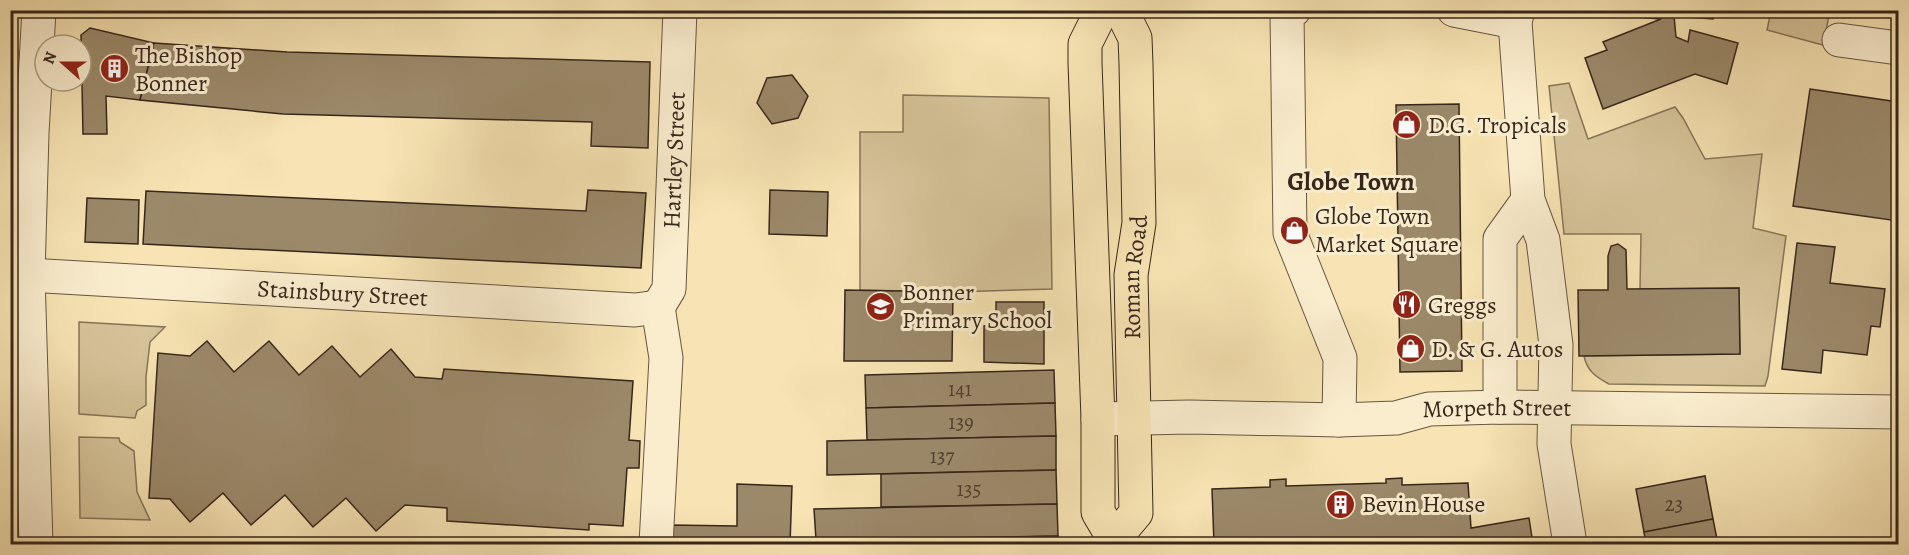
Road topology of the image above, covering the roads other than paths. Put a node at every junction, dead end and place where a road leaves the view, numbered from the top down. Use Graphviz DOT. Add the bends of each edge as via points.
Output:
graph roads {
  1 [pos="39,10"];
  2 [pos="680,10"];
  3 [pos="1102,10"];
  4 [pos="1121,10"];
  5 [pos="1294,10"];
  6 [pos="1454,10"];
  7 [pos="1507,17"];
  8 [pos="1839,40"];
  9 [pos="1899,48"];
  10 [pos="1528,200"];
  11 [pos="28,275"];
  12 [pos="658,307"];
  13 [pos="1500,407"];
  14 [pos="1555,408"];
  15 [pos="1340,411"];
  16 [pos="1899,412"];
  17 [pos="1132,418"];
  18 [pos="1098,419"];
  19 [pos="1114,542"];
  20 [pos="36,544"];
  21 [pos="656,544"];
  22 [pos="1570,544"];
  1 -- 11 [label="street"];
  2 -- 12 [label="street, Hartley Street" via="669,289"];
  3 -- 18 [label="main road, Roman Road" via="1085,44"];
  4 -- 17 [label="main road, Roman Road" via="1135,38 1136,63 1139,223 1131,275"];
  5 -- 15 [label="street" via="1287,14 1290,233 1340,358"];
  6 -- 7 [label="street"];
  7 -- 10 [label="street"];
  8 -- 9 [label="street"];
  10 -- 13 [label="street" via="1500,239"];
  10 -- 14 [label="street" via="1543,240 1556,345"];
  11 -- 12 [label="street, Stainsbury Street" via="635,310"];
  11 -- 20 [label="street"];
  12 -- 21 [label="street" via="666,358"];
  13 -- 14 [label="street, Morpeth Street"];
  13 -- 15 [label="street, Morpeth Street" via="1430,408 1396,418"];
  14 -- 16 [label="street, Morpeth Street"];
  14 -- 22 [label="street" via="1554,444"];
  15 -- 17 [label="street, Morpeth Street"];
  17 -- 18 [label="street, Morpeth Street"];
  17 -- 19 [label="main road, Roman Road" via="1136,513"];
  18 -- 19 [label="main road, Roman Road" via="1098,512"];
}
